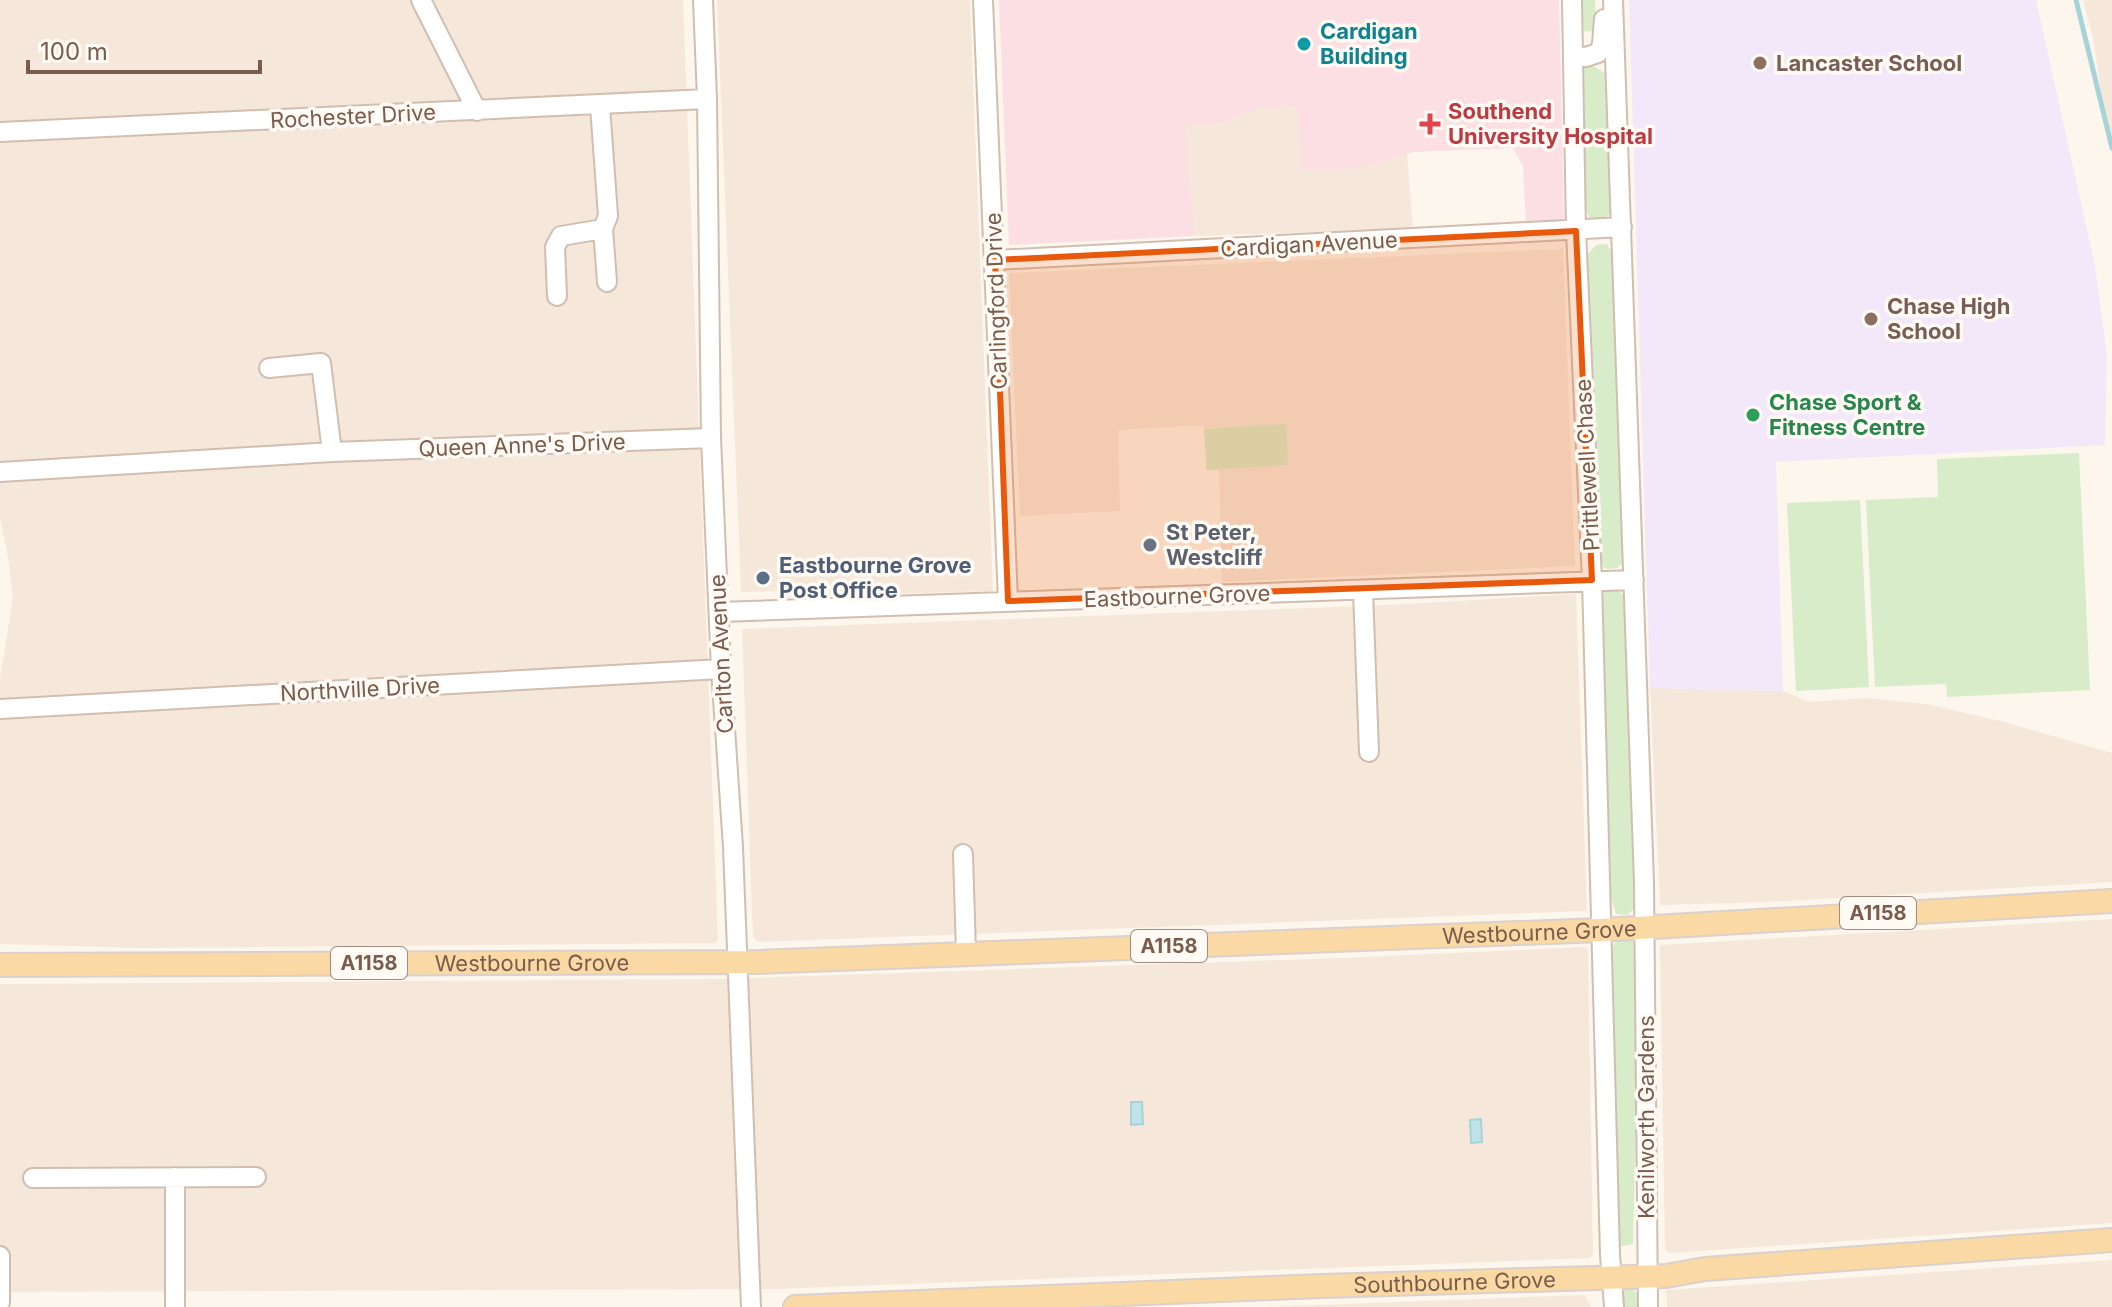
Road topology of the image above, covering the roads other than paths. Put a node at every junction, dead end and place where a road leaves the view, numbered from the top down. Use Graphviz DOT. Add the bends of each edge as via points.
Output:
graph roads {
  1 [pos="421,0"];
  2 [pos="703,0"];
  3 [pos="983,0"];
  4 [pos="1572,0"];
  5 [pos="1603,0"];
  6 [pos="1613,0"];
  7 [pos="1602,45"];
  8 [pos="1574,49"];
  9 [pos="1617,78"];
  10 [pos="707,99"];
  11 [pos="600,106"];
  12 [pos="477,111"];
  13 [pos="0,132"];
  14 [pos="1622,227"];
  15 [pos="603,229"];
  16 [pos="1576,231"];
  17 [pos="995,260"];
  18 [pos="607,282"];
  19 [pos="557,296"];
  20 [pos="269,368"];
  21 [pos="711,438"];
  22 [pos="332,452"];
  23 [pos="0,472"];
  24 [pos="1592,580"];
  25 [pos="1634,580"];
  26 [pos="1363,591"];
  27 [pos="1008,601"];
  28 [pos="719,612"];
  29 [pos="721,669"];
  30 [pos="0,709"];
  31 [pos="1369,752"];
  32 [pos="963,854"];
  33 [pos="2112,901"];
  34 [pos="1638,927"];
  35 [pos="1601,930"];
  36 [pos="966,953"];
  37 [pos="738,961"];
  38 [pos="0,965"];
  39 [pos="1604,1049"];
  40 [pos="1647,1130"];
  41 [pos="175,1177"];
  42 [pos="256,1177"];
  43 [pos="33,1178"];
  44 [pos="2112,1240"];
  45 [pos="0,1256"];
  46 [pos="1647,1276"];
  47 [pos="1614,1277"];
  48 [pos="0,1302"];
  49 [pos="998,1303"];
  50 [pos="175,1307"];
  51 [pos="751,1307"];
  52 [pos="795,1307"];
  53 [pos="802,1307"];
  54 [pos="1614,1307"];
  55 [pos="1648,1307"];
  1 -- 12 [label="street"];
  2 -- 10 [label="street, Carlton Avenue"];
  3 -- 17 [label="street, Carlingford Drive"];
  4 -- 8 [label="street, Prittlewell Chase"];
  5 -- 7 [label="street"];
  6 -- 9 [label="street, Prittlewell Chase"];
  7 -- 8 [label="street" via="1586,57"];
  7 -- 9 [label="street"];
  8 -- 16 [label="street, Prittlewell Chase"];
  9 -- 14 [label="street, Prittlewell Chase"];
  10 -- 11 [label="street, Rochester Drive"];
  10 -- 21 [label="street, Carlton Avenue"];
  11 -- 12 [label="street, Rochester Drive"];
  11 -- 15 [label="street" via="608,216"];
  12 -- 13 [label="street, Rochester Drive"];
  14 -- 16 [label="street, Cardigan Avenue"];
  14 -- 25 [label="street, Prittlewell Chase"];
  15 -- 18 [label="street"];
  15 -- 19 [label="street" via="561,236 555,247"];
  16 -- 17 [label="street, Cardigan Avenue"];
  16 -- 24 [label="street, Prittlewell Chase"];
  17 -- 27 [label="street, Carlingford Drive"];
  20 -- 22 [label="street" via="321,363"];
  21 -- 22 [label="street, Queen Anne's Drive"];
  21 -- 28 [label="street, Carlton Avenue"];
  22 -- 23 [label="street, Queen Anne's Drive"];
  24 -- 25 [label="street, Eastbourne Grove"];
  24 -- 26 [label="street, Eastbourne Grove"];
  24 -- 35 [label="street, Prittlewell Chase"];
  25 -- 34 [label="street, Prittlewell Chase"];
  26 -- 27 [label="street, Eastbourne Grove"];
  26 -- 31 [label="street"];
  27 -- 28 [label="street, Eastbourne Grove"];
  28 -- 29 [label="street, Carlton Avenue"];
  29 -- 30 [label="street, Northville Drive"];
  29 -- 37 [label="street, Carlton Avenue"];
  32 -- 36 [label="street"];
  33 -- 34 [label="main road, Westbourne Grove / A1158"];
  34 -- 35 [label="main road, Westbourne Grove / A1158"];
  34 -- 39 [label="street" via="1617,934 1612,942"];
  34 -- 40 [label="street, Kenilworth Gardens"];
  35 -- 36 [label="main road, Westbourne Grove / A1158"];
  35 -- 39 [label="street, Kenilworth Gardens"];
  36 -- 37 [label="main road, Westbourne Grove / A1158"];
  37 -- 38 [label="main road, Westbourne Grove / A1158"];
  37 -- 51 [label="street, Carlton Avenue"];
  39 -- 47 [label="street, Kenilworth Gardens"];
  40 -- 46 [label="street, Kenilworth Gardens"];
  40 -- 47 [label="street" via="1637,1252 1630,1270"];
  41 -- 42 [label="street"];
  41 -- 43 [label="street"];
  41 -- 50 [label="street"];
  44 -- 46 [label="main road, Southbourne Grove"];
  45 -- 48 [label="street"];
  46 -- 47 [label="main road, Southbourne Grove"];
  46 -- 55 [label="street, Kenilworth Gardens"];
  47 -- 49 [label="main road, Southbourne Grove"];
  47 -- 54 [label="street, Kenilworth Gardens"];
  49 -- 53 [label="main road, Southbourne Grove"];
  52 -- 53 [label="main road, Southbourne Grove"];
}
